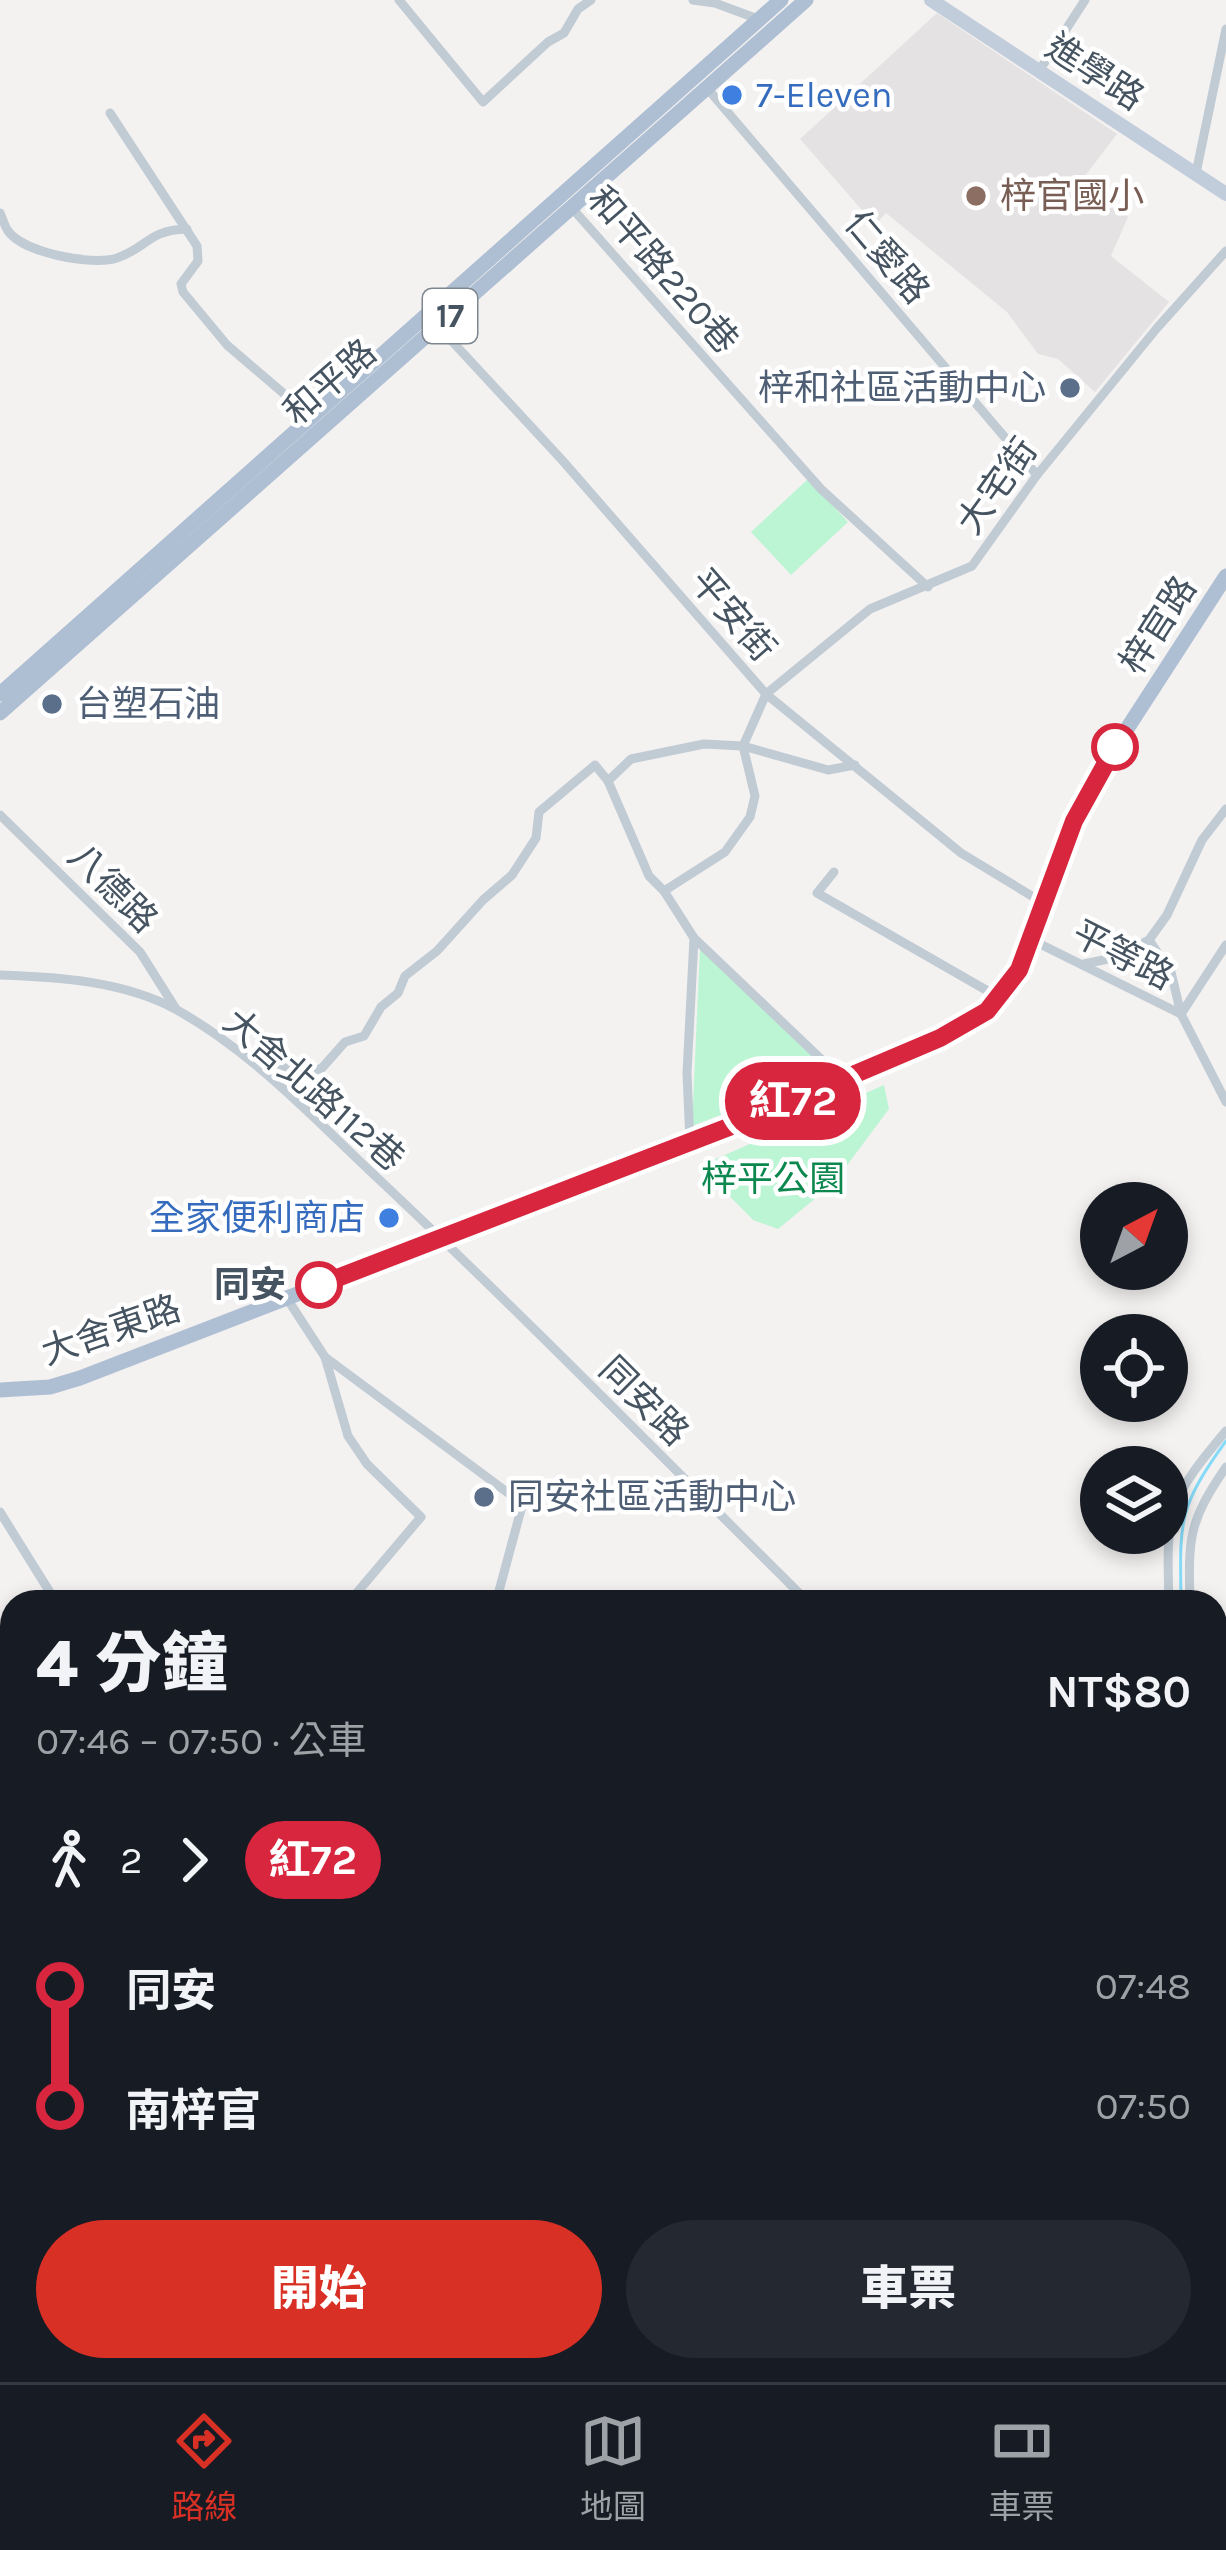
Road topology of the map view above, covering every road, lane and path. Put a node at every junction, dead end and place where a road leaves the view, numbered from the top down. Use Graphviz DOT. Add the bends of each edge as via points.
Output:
graph roads {
  1 [pos="399,0"];
  2 [pos="591,0"];
  3 [pos="693,0"];
  4 [pos="781,0"];
  5 [pos="806,0"];
  6 [pos="931,0"];
  7 [pos="1085,0"];
  8 [pos="758,19"];
  9 [pos="1226,29"];
  10 [pos="1039,70"];
  11 [pos="701,81"];
  12 [pos="110,113"];
  13 [pos="1196,173"];
  14 [pos="1226,194"];
  15 [pos="565,200"];
  16 [pos="0,213"];
  17 [pos="187,229"];
  18 [pos="1226,251"];
  19 [pos="425,313"];
  20 [pos="438,326"];
  21 [pos="310,416"];
  22 [pos="1037,475"];
  23 [pos="190,533"];
  24 [pos="1226,576"];
  25 [pos="928,587"];
  26 [pos="0,694"];
  27 [pos="766,694"];
  28 [pos="0,713"];
  29 [pos="743,746"];
  30 [pos="855,765"];
  31 [pos="608,781"];
  32 [pos="1226,809"];
  33 [pos="0,815"];
  34 [pos="834,872"];
  35 [pos="664,891"];
  36 [pos="1045,904"];
  37 [pos="694,938"];
  38 [pos="1032,940"];
  39 [pos="1150,940"];
  40 [pos="1226,945"];
  41 [pos="1084,964"];
  42 [pos="0,975"];
  43 [pos="1000,998"];
  44 [pos="176,1009"];
  45 [pos="1181,1014"];
  46 [pos="259,1067"];
  47 [pos="843,1080"];
  48 [pos="1226,1102"];
  49 [pos="690,1142"];
  50 [pos="442,1239"];
  51 [pos="286,1298"];
  52 [pos="325,1357"];
  53 [pos="0,1390"];
  54 [pos="1226,1431"];
  55 [pos="1226,1466"];
  56 [pos="0,1512"];
  57 [pos="49,1590"];
  58 [pos="359,1590"];
  59 [pos="499,1590"];
  60 [pos="796,1590"];
  61 [pos="1168,1590"];
  62 [pos="1190,1590"];
  1 -- 2 [label="street" via="483,102"];
  3 -- 8 [label="street"];
  4 -- 8 [label="main road, 和平路 / 17"];
  5 -- 11 [label="main road, 和平路 / 17"];
  6 -- 10 [label="street, 進學路"];
  7 -- 10 [label="street"];
  8 -- 11 [label="main road, 和平路 / 17"];
  9 -- 13 [label="street"];
  10 -- 13 [label="street, 進學路"];
  11 -- 15 [label="main road, 和平路 / 17"];
  11 -- 22 [label="street, 仁愛路"];
  12 -- 17 [label="street"];
  13 -- 14 [label="street, 進學路"];
  15 -- 19 [label="main road, 和平路 / 17"];
  15 -- 20 [label="main road, 和平路 / 17"];
  15 -- 25 [label="street, 和平路220巷" via="820,489"];
  16 -- 17 [label="street" via="22,243 86,260 124,256 159,232"];
  17 -- 21 [label="street" via="198,261 182,292 227,345"];
  18 -- 22 [label="street, 大宅街"];
  19 -- 20 [label="street, 平安街"];
  19 -- 21 [label="main road, 和平路 / 17"];
  20 -- 23 [label="main road, 和平路 / 17"];
  20 -- 27 [label="street, 平安街"];
  21 -- 23 [label="main road, 和平路 / 17"];
  22 -- 25 [label="street, 大宅街" via="972,566"];
  23 -- 26 [label="main road, 和平路 / 17"];
  23 -- 28 [label="main road, 和平路 / 17"];
  24 -- 36 [label="main road, 梓官路" via="1088,789"];
  25 -- 27 [label="street, 大宅街" via="870,609"];
  27 -- 29 [label="street"];
  27 -- 30 [label="street, 平安街"];
  29 -- 30 [label="street" via="829,770"];
  29 -- 31 [label="street" via="704,744 631,759"];
  29 -- 35 [label="street" via="755,796 750,817 725,852"];
  30 -- 36 [label="street, 平安街" via="961,853"];
  31 -- 35 [label="street" via="640,860"];
  31 -- 46 [label="street" via="595,765 539,812 536,838 512,875 406,976 364,1036 305,1074 280,1064"];
  32 -- 39 [label="street"];
  33 -- 44 [label="street, 八德路" via="140,952"];
  34 -- 43 [label="street" via="817,892"];
  35 -- 37 [label="street"];
  36 -- 38 [label="main road, 梓官路"];
  37 -- 47 [label="street"];
  37 -- 49 [label="street"];
  38 -- 41 [label="street, 平等路"];
  38 -- 43 [label="main road, 梓官路"];
  39 -- 41 [label="street"];
  39 -- 45 [label="street" via="1171,972"];
  40 -- 45 [label="street, 平等路"];
  41 -- 45 [label="street, 平等路"];
  42 -- 44 [label="street, 大舍北路112巷" via="94,982"];
  43 -- 47 [label="main road, 梓官路" via="958,1029"];
  44 -- 46 [label="street, 大舍北路112巷"];
  45 -- 48 [label="street"];
  46 -- 50 [label="street, 大舍北路112巷"];
  47 -- 49 [label="main road, 大舍東路"];
  49 -- 50 [label="main road, 大舍東路"];
  50 -- 51 [label="main road, 大舍東路"];
  50 -- 60 [label="street, 同安路"];
  51 -- 52 [label="street"];
  51 -- 53 [label="main road, 大舍東路" via="65,1383"];
  52 -- 58 [label="street" via="348,1436 421,1517"];
  52 -- 59 [label="street" via="522,1506"];
  54 -- 61 [label="street" via="1190,1474 1168,1522"];
  55 -- 62 [label="street" via="1192,1527"];
  56 -- 57 [label="street"];
}
